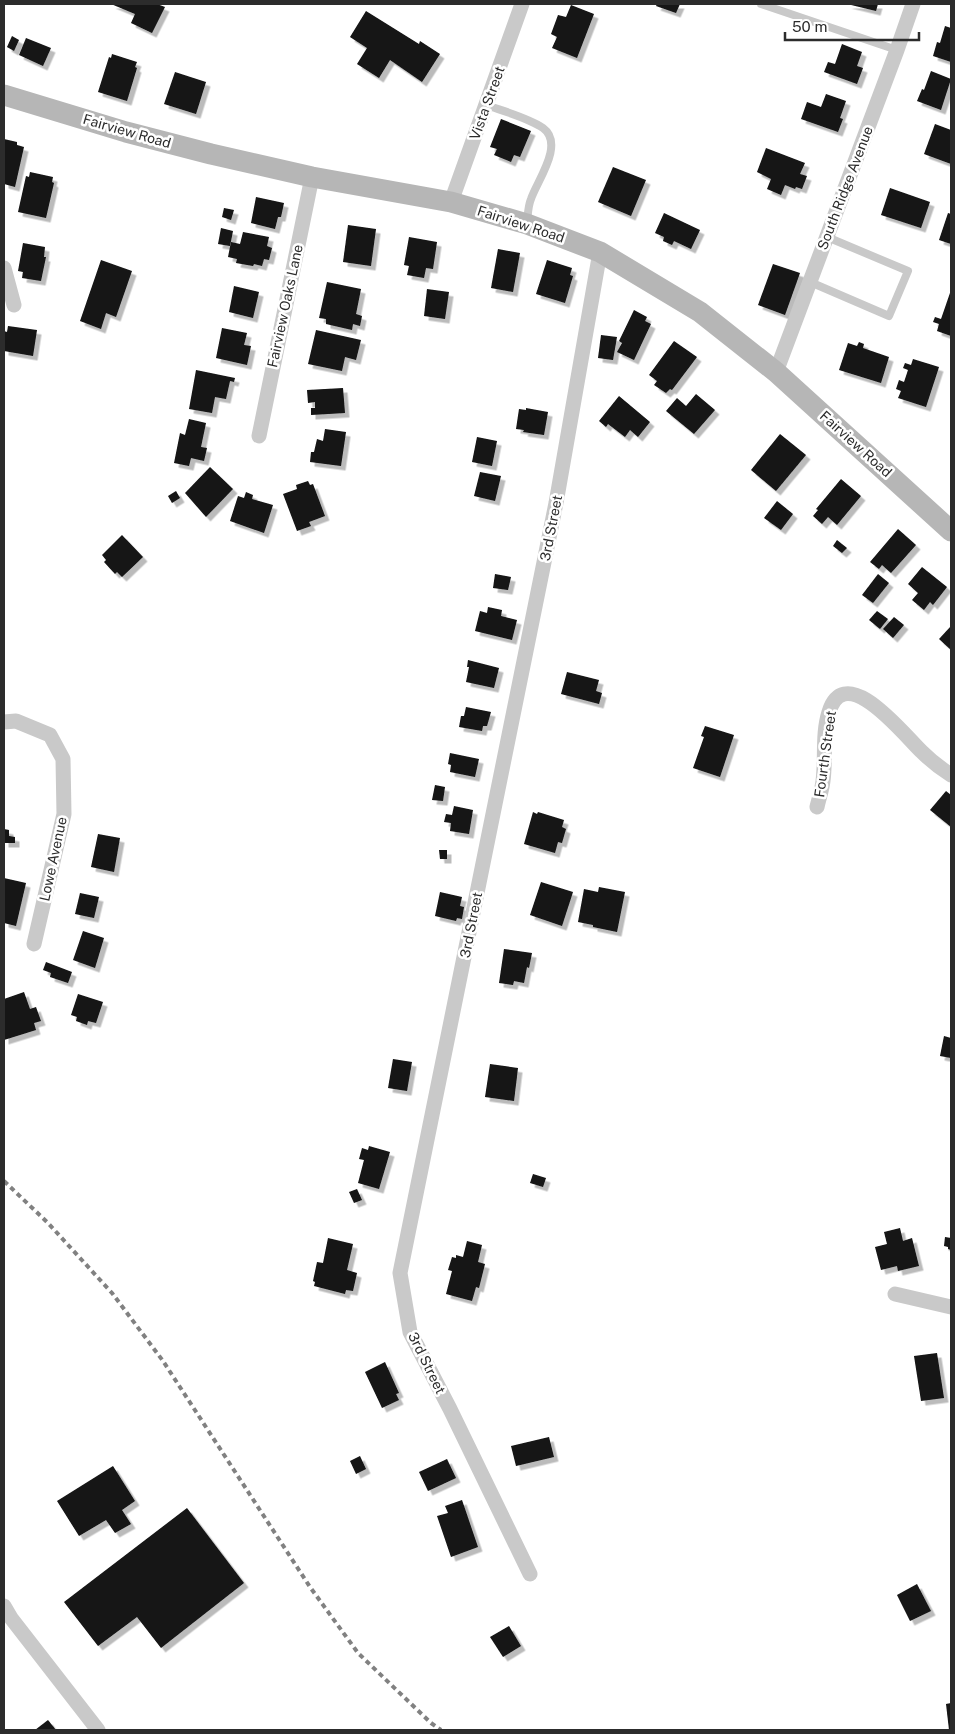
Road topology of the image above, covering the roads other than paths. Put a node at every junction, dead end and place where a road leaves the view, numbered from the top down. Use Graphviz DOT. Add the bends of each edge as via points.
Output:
graph roads {
  1 [pos="522,4"];
  2 [pos="761,4"];
  3 [pos="913,4"];
  4 [pos="897,50"];
  5 [pos="4,95"];
  6 [pos="486,105"];
  7 [pos="312,177"];
  8 [pos="451,202"];
  9 [pos="527,224"];
  10 [pos="827,237"];
  11 [pos="600,252"];
  12 [pos="4,268"];
  13 [pos="810,282"];
  14 [pos="14,305"];
  15 [pos="776,372"];
  16 [pos="258,436"];
  17 [pos="951,531"];
  18 [pos="4,722"];
  19 [pos="951,774"];
  20 [pos="817,807"];
  21 [pos="34,944"];
  22 [pos="895,1294"];
  23 [pos="951,1307"];
  24 [pos="530,1574"];
  25 [pos="4,1606"];
  26 [pos="98,1730"];
  1 -- 6 [label="street, Vista Street"];
  2 -- 4 [label="lane"];
  3 -- 4 [label="street, South Ridge Avenue"];
  4 -- 10 [label="street, South Ridge Avenue"];
  5 -- 7 [label="main road, Fairview Road" via="164,142"];
  6 -- 8 [label="street, Vista Street"];
  6 -- 9 [label="lane" via="544,129 551,141 550,158 530,201"];
  7 -- 8 [label="main road, Fairview Road"];
  7 -- 16 [label="street, Fairview Oaks Lane"];
  8 -- 9 [label="main road, Fairview Road"];
  9 -- 11 [label="main road, Fairview Road"];
  10 -- 13 [label="street, South Ridge Avenue"];
  10 -- 13 [label="lane" via="908,272 889,316"];
  11 -- 15 [label="main road, Fairview Road" via="700,312"];
  11 -- 24 [label="street, 3rd Street" via="554,512 400,1273 410,1332"];
  12 -- 14 [label="street"];
  13 -- 15 [label="street, South Ridge Avenue"];
  15 -- 17 [label="main road, Fairview Road"];
  18 -- 21 [label="street, Lowe Avenue" via="16,721 50,735 63,759 64,814"];
  19 -- 20 [label="street, Fourth Street" via="921,751 882,710 858,695 848,694 831,705 826,722 823,782"];
  22 -- 23 [label="street"];
  25 -- 26 [label="street"];
}
